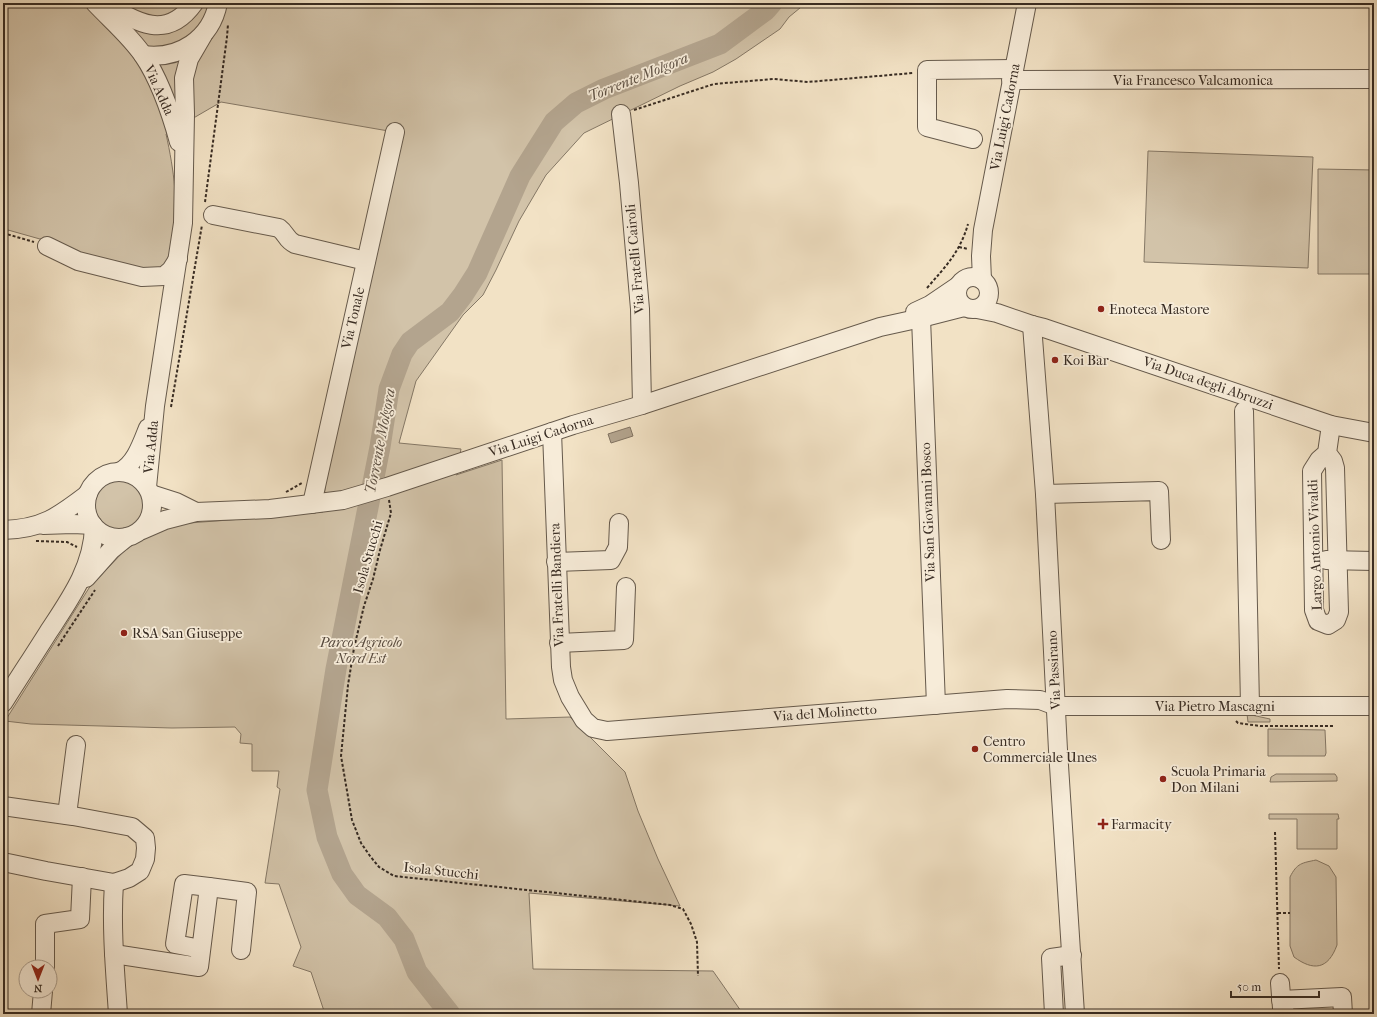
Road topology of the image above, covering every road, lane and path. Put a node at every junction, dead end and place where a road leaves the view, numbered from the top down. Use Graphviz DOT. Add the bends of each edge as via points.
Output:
graph roads {
  1 [pos="96,3"];
  2 [pos="105,3"];
  3 [pos="194,3"];
  4 [pos="218,3"];
  5 [pos="1027,3"];
  6 [pos="228,23"];
  7 [pos="203,35"];
  8 [pos="143,55"];
  9 [pos="927,70"];
  10 [pos="1013,74"];
  11 [pos="1374,79"];
  12 [pos="621,114"];
  13 [pos="395,132"];
  14 [pos="973,139"];
  15 [pos="184,164"];
  16 [pos="207,214"];
  17 [pos="983,230"];
  18 [pos="3,233"];
  19 [pos="47,246"];
  20 [pos="178,258"];
  21 [pos="366,261"];
  22 [pos="142,277"];
  23 [pos="961,283"];
  24 [pos="986,286"];
  25 [pos="171,308"];
  26 [pos="971,308"];
  27 [pos="920,318"];
  28 [pos="880,327"];
  29 [pos="1038,327"];
  30 [pos="642,405"];
  31 [pos="163,408"];
  32 [pos="1244,411"];
  33 [pos="1331,425"];
  34 [pos="552,432"];
  35 [pos="1374,433"];
  36 [pos="1328,453"];
  37 [pos="119,472"];
  38 [pos="317,480"];
  39 [pos="383,488"];
  40 [pos="149,490"];
  41 [pos="88,494"];
  42 [pos="282,494"];
  43 [pos="1046,494"];
  44 [pos="312,504"];
  45 [pos="196,512"];
  46 [pos="619,523"];
  47 [pos="94,526"];
  48 [pos="3,530"];
  49 [pos="35,533"];
  50 [pos="135,533"];
  51 [pos="1162,540"];
  52 [pos="80,550"];
  53 [pos="1313,560"];
  54 [pos="1338,560"];
  55 [pos="1374,560"];
  56 [pos="556,562"];
  57 [pos="626,587"];
  58 [pos="77,588"];
  59 [pos="559,643"];
  60 [pos="3,703"];
  61 [pos="936,705"];
  62 [pos="1056,706"];
  63 [pos="1250,706"];
  64 [pos="1374,706"];
  65 [pos="593,728"];
  66 [pos="76,745"];
  67 [pos="3,806"];
  68 [pos="67,815"];
  69 [pos="1275,832"];
  70 [pos="3,862"];
  71 [pos="82,877"];
  72 [pos="114,883"];
  73 [pos="209,887"];
  74 [pos="1278,913"];
  75 [pos="1290,913"];
  76 [pos="201,948"];
  77 [pos="241,950"];
  78 [pos="114,954"];
  79 [pos="1072,955"];
  80 [pos="45,959"];
  81 [pos="698,976"];
  82 [pos="43,999"];
  83 [pos="1282,999"];
  84 [pos="41,1014"];
  85 [pos="118,1014"];
  86 [pos="1054,1014"];
  87 [pos="1075,1014"];
  88 [pos="1343,1014"];
  1 -- 8 [label="street"];
  2 -- 3 [label="street" via="139,22 158,25 178,19"];
  4 -- 7 [label="street, Via Adda" via="212,22"];
  5 -- 10 [label="street, Via Luigi Cadorna"];
  6 -- 16 [label="path"];
  7 -- 8 [label="street, Via Adda" via="177,52 158,56"];
  7 -- 15 [label="street, Via Adda" via="189,59 184,78"];
  8 -- 15 [label="street, Via Adda" via="168,107"];
  9 -- 10 [label="street, Via Francesco Valcamonica"];
  9 -- 12 [label="path" via="907,74 815,81 774,79 714,84"];
  9 -- 14 [label="street" via="927,128"];
  10 -- 11 [label="street, Via Francesco Valcamonica"];
  10 -- 17 [label="street, Via Luigi Cadorna"];
  12 -- 30 [label="street, Via Fratelli Cairoli" via="640,309"];
  13 -- 21 [label="street, Via Tonale"];
  15 -- 20 [label="street, Via Adda" via="184,223"];
  16 -- 21 [label="street" via="279,228 289,242"];
  16 -- 31 [label="path" via="172,402"];
  17 -- 23 [label="street, Via Luigi Cadorna"];
  17 -- 24 [label="street, Via Luigi Cadorna" via="981,256"];
  18 -- 19 [label="path"];
  19 -- 22 [label="street, Via Adda" via="78,261"];
  20 -- 22 [label="street, Via Adda" via="164,276"];
  20 -- 25 [label="street, Via Adda"];
  21 -- 38 [label="street, Via Tonale"];
  22 -- 25 [label="street, Via Adda" via="160,291"];
  23 -- 24 [label="street" via="973,277"];
  23 -- 26 [label="street" via="957,290 958,299"];
  23 -- 28 [label="street, Via Luigi Cadorna" via="930,305"];
  24 -- 26 [label="street" via="986,303"];
  24 -- 29 [label="street, Via Duca degli Abruzzi"];
  25 -- 31 [label="street, Via Adda"];
  26 -- 27 [label="street, Via Luigi Cadorna"];
  26 -- 29 [label="street, Via Duca degli Abruzzi" via="997,313"];
  27 -- 28 [label="street, Via Luigi Cadorna"];
  27 -- 61 [label="street, Via San Giovanni Bosco"];
  28 -- 30 [label="street, Via Luigi Cadorna"];
  29 -- 33 [label="street, Via Duca degli Abruzzi"];
  29 -- 43 [label="street, Via Passirano"];
  30 -- 34 [label="street, Via Luigi Cadorna"];
  31 -- 37 [label="street, Via Adda" via="128,466"];
  31 -- 40 [label="street, Via Adda"];
  32 -- 63 [label="street"];
  33 -- 35 [label="street, Via Duca degli Abruzzi"];
  33 -- 36 [label="street, Largo Antonio Vivaldi"];
  34 -- 39 [label="street, Via Luigi Cadorna"];
  34 -- 56 [label="street, Via Fratelli Bandiera"];
  36 -- 53 [label="street, Largo Antonio Vivaldi" via="1319,460 1312,471"];
  36 -- 54 [label="street, Largo Antonio Vivaldi" via="1335,468"];
  37 -- 40 [label="street" via="134,475 142,480"];
  37 -- 41 [label="street" via="107,474 99,479"];
  38 -- 42 [label="path" via="306,481"];
  38 -- 44 [label="street, Via Tonale"];
  39 -- 44 [label="street, Via Luigi Cadorna" via="343,500"];
  39 -- 81 [label="path, Isola Stucchi" via="391,513 354,648 341,756 352,820 361,843 379,867 394,876 670,905 683,909 698,942"];
  40 -- 45 [label="street, Via Luigi Cadorna"];
  40 -- 50 [label="street" via="153,502 152,514 147,524"];
  41 -- 47 [label="street" via="87,511"];
  41 -- 49 [label="street"];
  43 -- 51 [label="street" via="1159,491"];
  43 -- 62 [label="street, Via Passirano"];
  44 -- 45 [label="street, Via Luigi Cadorna" via="270,509"];
  45 -- 50 [label="street, Via Luigi Cadorna" via="165,520"];
  46 -- 56 [label="street" via="618,547 611,560"];
  47 -- 49 [label="street" via="62,524"];
  47 -- 50 [label="street" via="111,537"];
  47 -- 58 [label="street" via="89,559"];
  48 -- 49 [label="street" via="20,529"];
  49 -- 52 [label="path" via="67,542"];
  50 -- 58 [label="street" via="111,550"];
  53 -- 54 [label="street"];
  53 -- 54 [label="street, Largo Antonio Vivaldi" via="1314,610 1318,621 1328,625 1336,620 1339,612"];
  54 -- 55 [label="street"];
  56 -- 59 [label="street, Via Fratelli Bandiera"];
  57 -- 59 [label="street" via="624,640"];
  58 -- 60 [label="street"];
  59 -- 65 [label="street, Via Fratelli Bandiera" via="563,680 584,720"];
  61 -- 62 [label="street, Via del Molinetto" via="1007,699 1040,700"];
  61 -- 65 [label="street, Via del Molinetto" via="607,731"];
  62 -- 63 [label="street, Via Pietro Mascagni"];
  62 -- 79 [label="street, Via Passirano"];
  63 -- 64 [label="street, Via Pietro Mascagni"];
  66 -- 68 [label="street"];
  67 -- 68 [label="street"];
  68 -- 72 [label="street" via="132,827 145,838 145,859 140,871"];
  69 -- 74 [label="path"];
  70 -- 71 [label="street"];
  71 -- 72 [label="street"];
  71 -- 80 [label="street" via="80,919 45,924"];
  72 -- 78 [label="street"];
  73 -- 76 [label="street"];
  73 -- 76 [label="street" via="184,884 175,944"];
  73 -- 77 [label="street" via="247,892"];
  74 -- 75 [label="path"];
  74 -- 83 [label="path"];
  76 -- 78 [label="street" via="199,967"];
  78 -- 85 [label="street"];
  79 -- 86 [label="street" via="1051,958"];
  79 -- 87 [label="street, Via Passirano"];
  82 -- 84 [label="street"];
  83 -- 88 [label="street" via="1342,998"];
}
